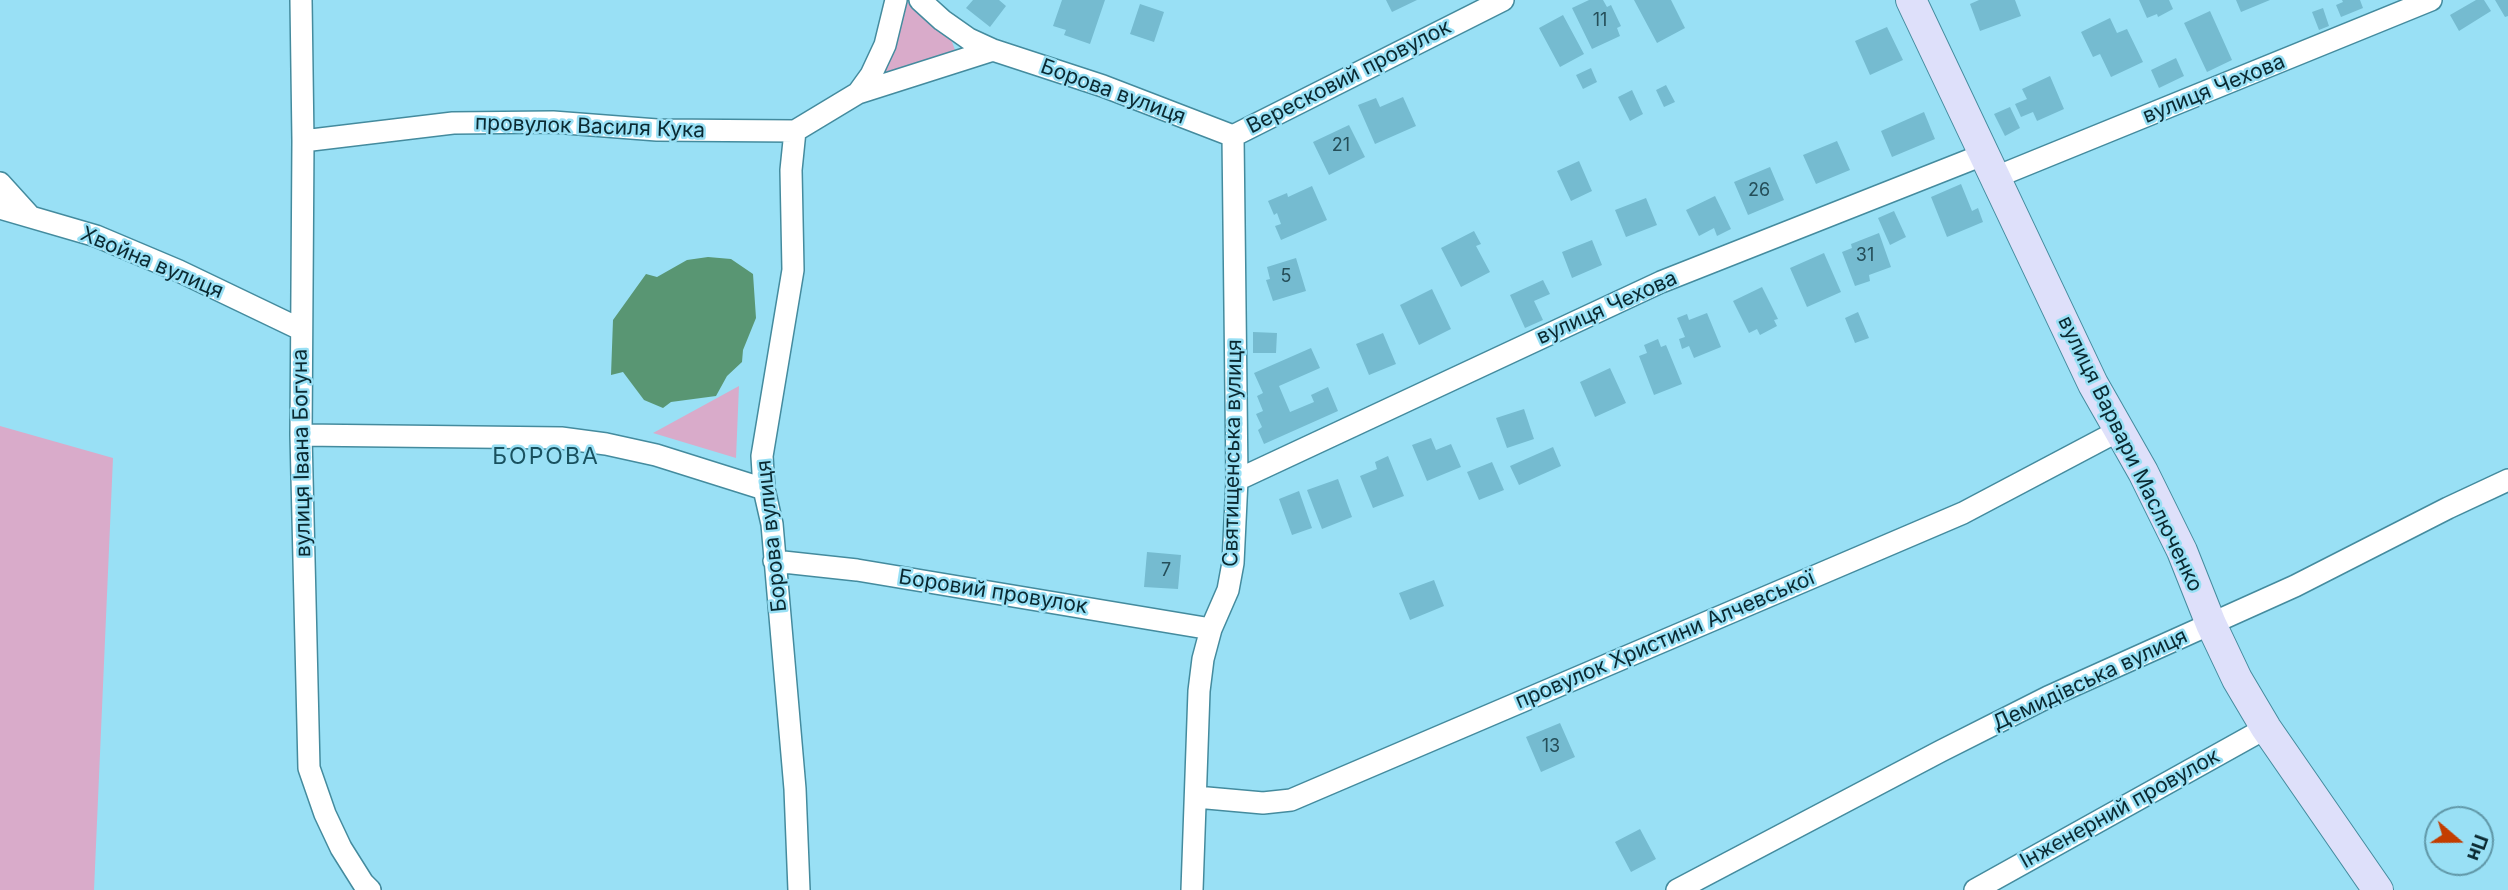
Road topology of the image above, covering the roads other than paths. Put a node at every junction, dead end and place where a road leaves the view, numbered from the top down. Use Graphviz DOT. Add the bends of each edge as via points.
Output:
graph roads {
  1 [pos="301,0"];
  2 [pos="896,0"];
  3 [pos="920,0"];
  4 [pos="1503,0"];
  5 [pos="1911,0"];
  6 [pos="2431,0"];
  7 [pos="993,51"];
  8 [pos="858,93"];
  9 [pos="795,131"];
  10 [pos="1233,136"];
  11 [pos="303,141"];
  12 [pos="1990,165"];
  13 [pos="0,183"];
  14 [pos="0,208"];
  15 [pos="30,216"];
  16 [pos="300,329"];
  17 [pos="2120,430"];
  18 [pos="301,435"];
  19 [pos="1237,480"];
  20 [pos="2508,480"];
  21 [pos="764,489"];
  22 [pos="775,561"];
  23 [pos="2211,624"];
  24 [pos="1211,629"];
  25 [pos="2266,729"];
  26 [pos="1196,797"];
  27 [pos="370,890"];
  28 [pos="799,890"];
  29 [pos="1192,890"];
  30 [pos="1677,890"];
  31 [pos="1975,890"];
  32 [pos="2378,890"];
  1 -- 11 [label="street, вулиця Івана Богуна"];
  2 -- 8 [label="street" via="886,45"];
  3 -- 7 [label="street, Борова вулиця" via="969,39"];
  4 -- 10 [label="street, Вересковий провулок"];
  5 -- 12 [label="street, вулиця Варвари Маслюченко"];
  6 -- 12 [label="street, вулиця Чехова"];
  7 -- 8 [label="street"];
  7 -- 10 [label="street, Борова вулиця" via="1103,86"];
  8 -- 9 [label="street"];
  9 -- 11 [label="street, провулок Василя Кука" via="453,123"];
  9 -- 21 [label="street, Борова вулиця" via="793,270 762,456"];
  10 -- 19 [label="street, Святищенська вулиця"];
  11 -- 16 [label="street, вулиця Івана Богуна"];
  12 -- 17 [label="street, вулиця Варвари Маслюченко" via="2093,384"];
  12 -- 19 [label="street, вулиця Чехова" via="1661,282"];
  13 -- 15 [label="street"];
  14 -- 15 [label="street, Хвойна вулиця"];
  15 -- 16 [label="street, Хвойна вулиця" via="96,236"];
  16 -- 18 [label="street, вулиця Івана Богуна"];
  17 -- 23 [label="street, вулиця Варвари Маслюченко" via="2182,551"];
  17 -- 26 [label="street, провулок Христини Алчевської" via="1963,513 1291,800 1263,803"];
  18 -- 21 [label="street" via="561,438 656,455"];
  18 -- 27 [label="street, вулиця Івана Богуна" via="309,768 324,814"];
  19 -- 24 [label="street, Святищенська вулиця" via="1233,563 1228,590"];
  20 -- 23 [label="street, Демидівська вулиця"];
  21 -- 22 [label="street, Борова вулиця"];
  22 -- 24 [label="street, Боровий провулок" via="857,570"];
  22 -- 28 [label="street, Борова вулиця"];
  23 -- 25 [label="street, вулиця Варвари Маслюченко"];
  23 -- 30 [label="street, Демидівська вулиця" via="2048,697"];
  24 -- 26 [label="street, Святищенська вулиця" via="1199,691"];
  25 -- 31 [label="street, Інженерний провулок"];
  25 -- 32 [label="street, вулиця Варвари Маслюченко"];
  26 -- 29 [label="street, Святищенська вулиця"];
}
